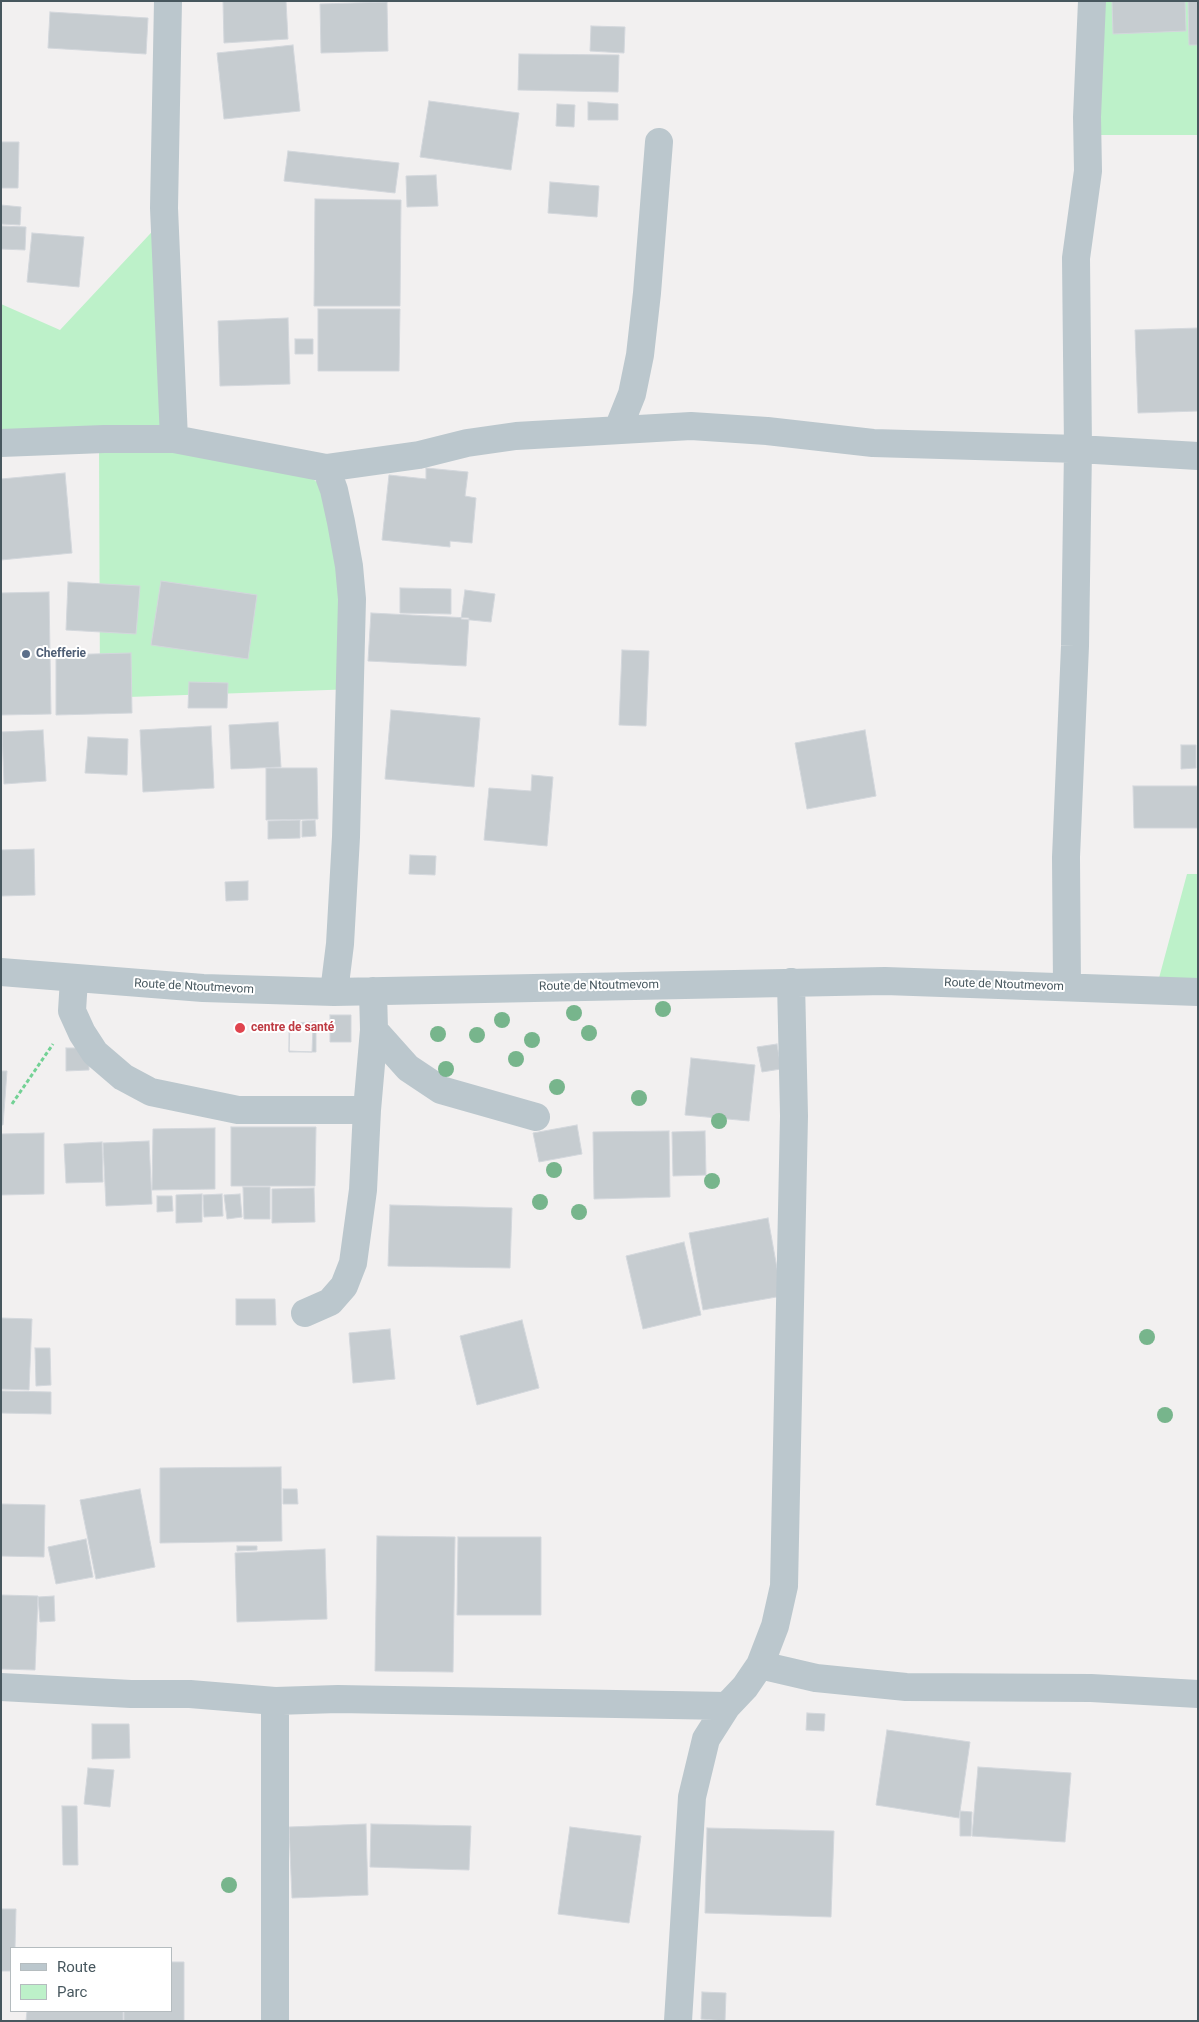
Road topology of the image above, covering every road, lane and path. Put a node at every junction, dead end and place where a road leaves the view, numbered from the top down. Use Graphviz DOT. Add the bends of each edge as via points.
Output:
graph roads {
  1 [pos="168,1"];
  2 [pos="1092,1"];
  3 [pos="659,142"];
  4 [pos="618,429"];
  5 [pos="174,439"];
  6 [pos="1,443"];
  7 [pos="1078,449"];
  8 [pos="1198,456"];
  9 [pos="326,468"];
  10 [pos="1,972"];
  11 [pos="74,979"];
  12 [pos="791,982"];
  13 [pos="1067,987"];
  14 [pos="373,991"];
  15 [pos="334,992"];
  16 [pos="1198,992"];
  17 [pos="72,1011"];
  18 [pos="374,1030"];
  19 [pos="12,1104"];
  20 [pos="367,1110"];
  21 [pos="536,1117"];
  22 [pos="305,1313"];
  23 [pos="760,1665"];
  24 [pos="1,1687"];
  25 [pos="1198,1694"];
  26 [pos="275,1701"];
  27 [pos="727,1706"];
  28 [pos="275,2021"];
  29 [pos="678,2021"];
  1 -- 5 [label="street" via="164,208"];
  2 -- 7 [label="street" via="1088,171 1076,258"];
  3 -- 4 [label="street" via="640,356 632,394"];
  4 -- 7 [label="street" via="691,426 873,443"];
  4 -- 9 [label="street" via="516,436 467,443 419,455"];
  5 -- 6 [label="street"];
  5 -- 9 [label="street"];
  7 -- 8 [label="street"];
  7 -- 13 [label="street" via="1075,646 1066,857"];
  9 -- 15 [label="street" via="339,514 352,599 346,837"];
  10 -- 11 [label="street, Route de Ntoutmevom"];
  11 -- 15 [label="street, Route de Ntoutmevom"];
  11 -- 17 [label="street"];
  12 -- 13 [label="street, Route de Ntoutmevom" via="885,981"];
  12 -- 14 [label="street, Route de Ntoutmevom"];
  12 -- 23 [label="street" via="794,1116 784,1586 775,1626"];
  13 -- 16 [label="street, Route de Ntoutmevom"];
  14 -- 15 [label="street, Route de Ntoutmevom"];
  14 -- 18 [label="street"];
  17 -- 19 [label="path"];
  17 -- 20 [label="street" via="95,1053 123,1077 151,1092 238,1110"];
  18 -- 20 [label="street"];
  18 -- 21 [label="street" via="408,1068 441,1090"];
  20 -- 22 [label="street" via="363,1190 354,1263 344,1286 330,1302"];
  23 -- 25 [label="street" via="816,1678 906,1687 1091,1688"];
  23 -- 27 [label="street"];
  24 -- 26 [label="street" via="190,1694"];
  26 -- 27 [label="street" via="338,1699"];
  26 -- 28 [label="street"];
  27 -- 29 [label="street" via="706,1739 692,1797"];
}
